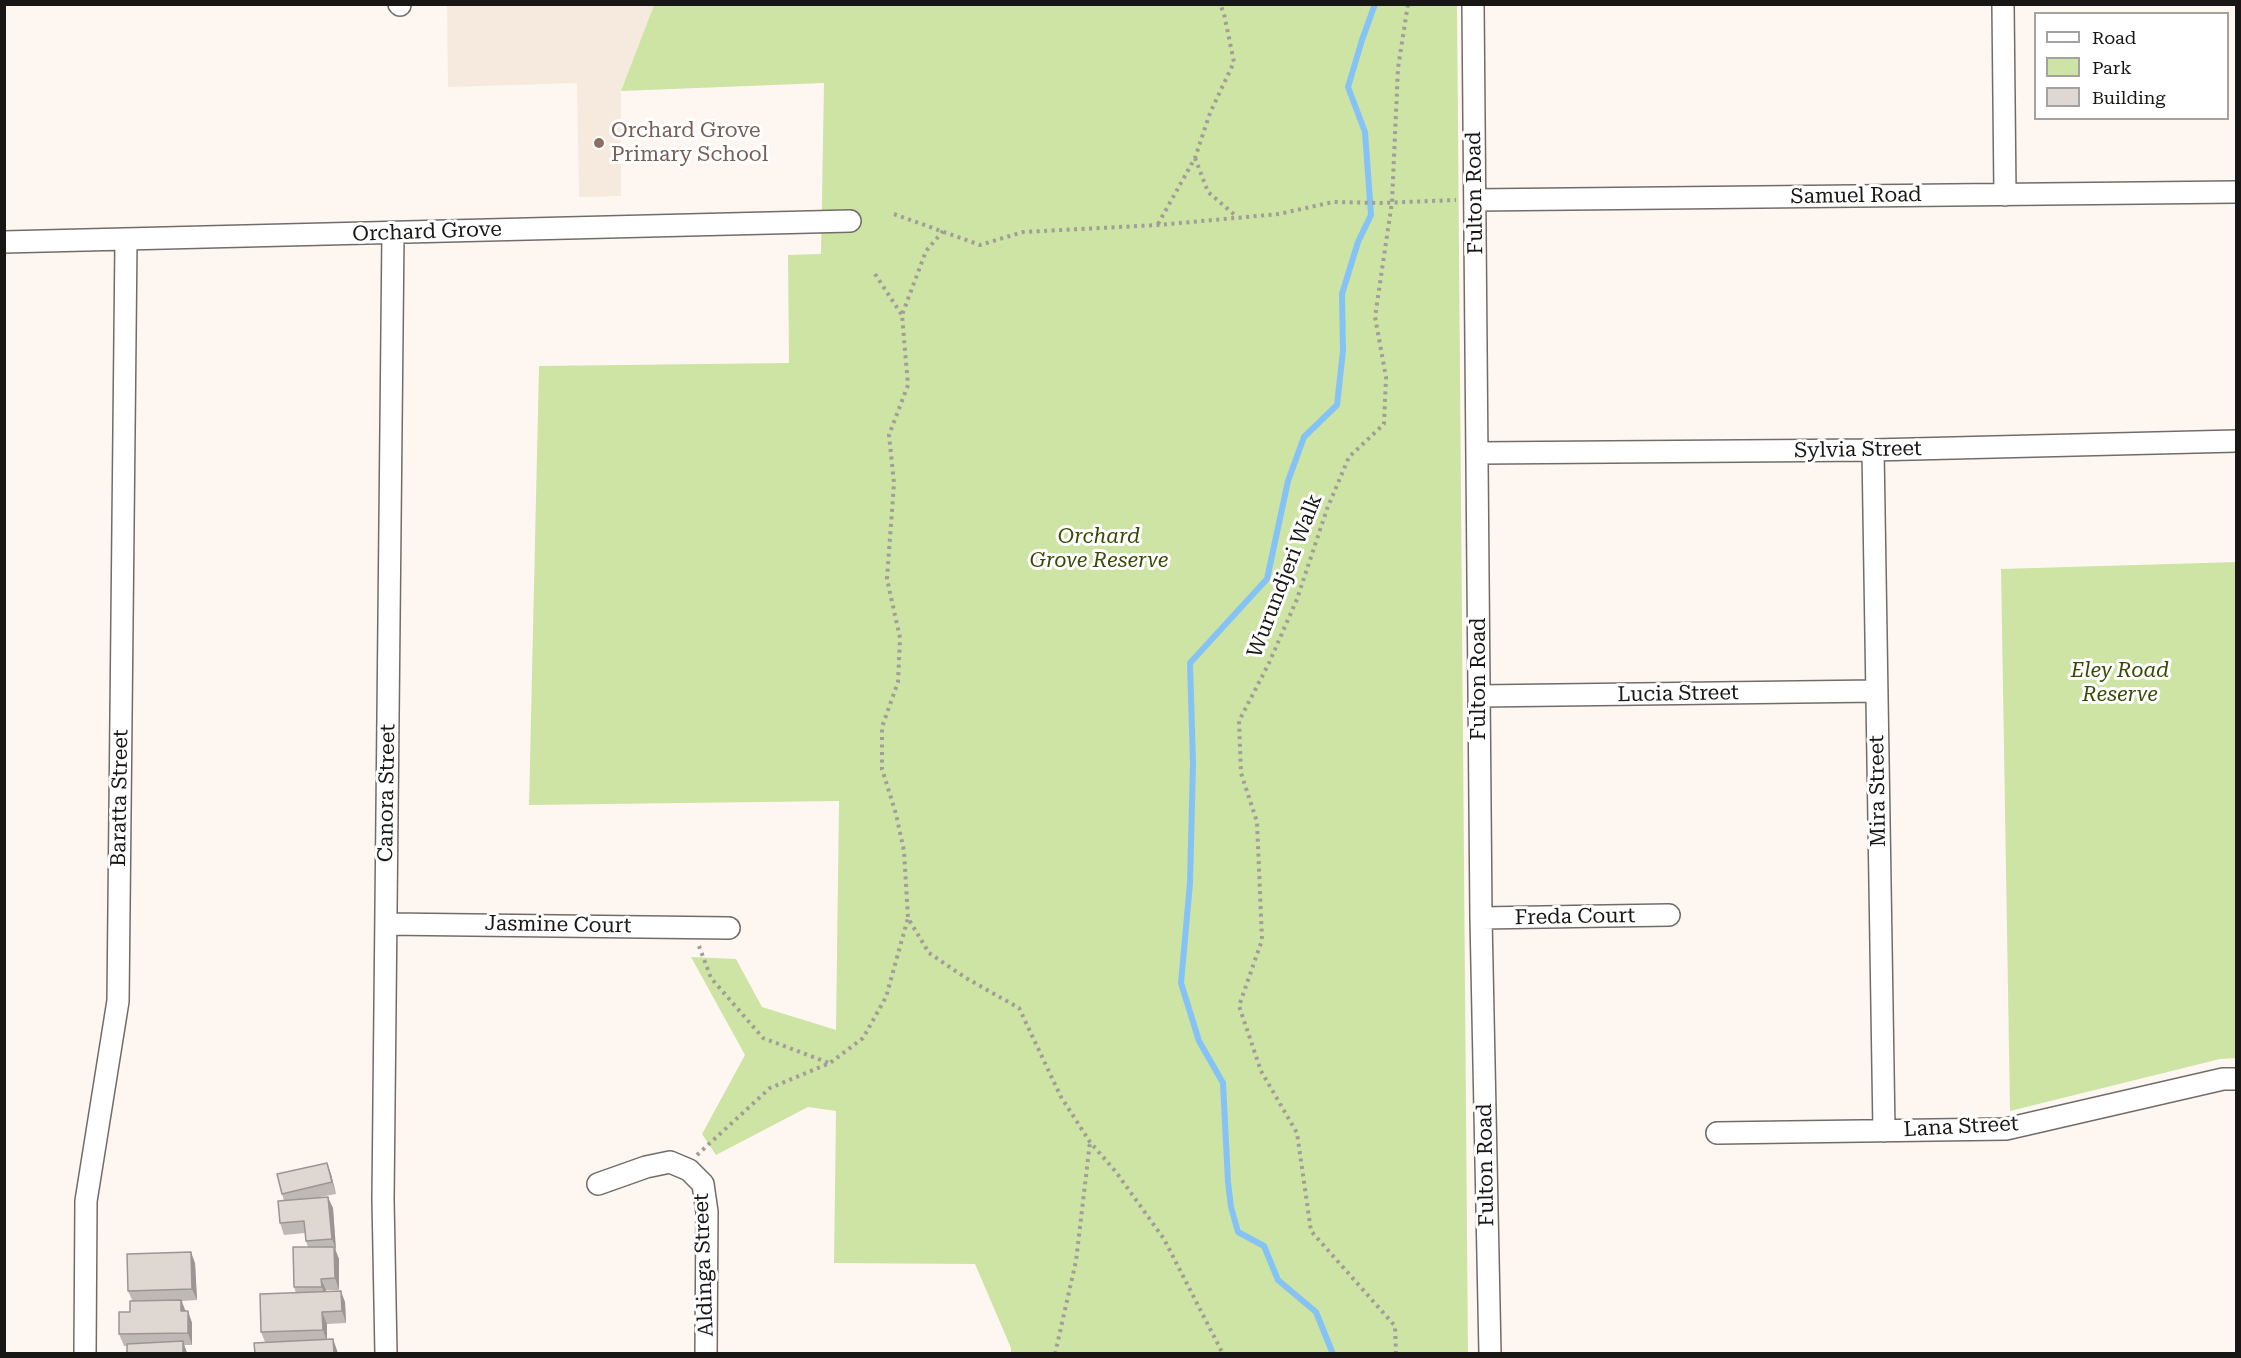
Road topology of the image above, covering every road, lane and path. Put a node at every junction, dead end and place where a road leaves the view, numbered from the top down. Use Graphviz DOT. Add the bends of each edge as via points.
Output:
graph roads {
  1 [pos="1220,4"];
  2 [pos="1408,4"];
  3 [pos="1473,4"];
  4 [pos="2003,4"];
  5 [pos="1195,158"];
  6 [pos="2236,192"];
  7 [pos="2005,195"];
  8 [pos="1475,200"];
  9 [pos="1392,202"];
  10 [pos="894,214"];
  11 [pos="1237,216"];
  12 [pos="850,221"];
  13 [pos="1158,225"];
  14 [pos="943,231"];
  15 [pos="393,233"];
  16 [pos="126,240"];
  17 [pos="4,242"];
  18 [pos="875,274"];
  19 [pos="902,315"];
  20 [pos="2236,441"];
  21 [pos="1873,450"];
  22 [pos="1479,453"];
  23 [pos="1877,691"];
  24 [pos="1479,696"];
  25 [pos="1669,915"];
  26 [pos="908,918"];
  27 [pos="1481,918"];
  28 [pos="386,924"];
  29 [pos="692,927"];
  30 [pos="729,928"];
  31 [pos="830,1064"];
  32 [pos="2236,1078"];
  33 [pos="1884,1131"];
  34 [pos="1717,1133"];
  35 [pos="1090,1142"];
  36 [pos="682,1167"];
  37 [pos="598,1184"];
  38 [pos="85,1353"];
  39 [pos="386,1353"];
  40 [pos="706,1353"];
  41 [pos="1055,1353"];
  42 [pos="1223,1353"];
  43 [pos="1396,1353"];
  44 [pos="1490,1353"];
  1 -- 5 [label="path" via="1234,62 1210,113"];
  2 -- 9 [label="path, Wurundjeri Walk" via="1398,68"];
  3 -- 8 [label="street, Fulton Road"];
  4 -- 7 [label="street"];
  5 -- 11 [label="path" via="1208,192"];
  5 -- 13 [label="path"];
  6 -- 7 [label="street, Samuel Road"];
  7 -- 8 [label="street, Samuel Road"];
  8 -- 9 [label="path"];
  8 -- 22 [label="street, Fulton Road"];
  9 -- 11 [label="path" via="1333,202 1279,214"];
  9 -- 43 [label="path, Wurundjeri Walk" via="1375,317 1386,377 1384,424 1349,457 1297,599 1239,721 1241,773 1257,822 1262,940 1239,1006 1261,1071 1298,1133 1311,1231 1395,1326"];
  10 -- 14 [label="path"];
  11 -- 13 [label="path"];
  12 -- 15 [label="street, Orchard Grove"];
  13 -- 14 [label="path" via="1023,232 981,245"];
  14 -- 19 [label="path" via="926,251"];
  15 -- 16 [label="street, Orchard Grove"];
  15 -- 28 [label="street, Canora Street"];
  16 -- 17 [label="street, Orchard Grove"];
  16 -- 38 [label="street, Baratta Street" via="118,1001 86,1201"];
  18 -- 19 [label="path"];
  19 -- 26 [label="path" via="908,385 889,435 894,483 887,579 900,638 898,682 882,727 882,769 904,851"];
  20 -- 21 [label="street, Sylvia Street"];
  21 -- 22 [label="street, Sylvia Street"];
  21 -- 23 [label="street, Mira Street"];
  22 -- 24 [label="street, Fulton Road"];
  23 -- 24 [label="street, Lucia Street"];
  23 -- 33 [label="street, Mira Street"];
  24 -- 27 [label="street, Fulton Road"];
  25 -- 27 [label="street, Freda Court"];
  26 -- 31 [label="path" via="886,997 863,1038"];
  26 -- 35 [label="path" via="929,952 1019,1008 1061,1097"];
  27 -- 44 [label="street, Fulton Road"];
  28 -- 29 [label="street, Jasmine Court"];
  28 -- 39 [label="street, Canora Street"];
  29 -- 30 [label="street, Jasmine Court"];
  29 -- 31 [label="path" via="711,978 763,1038"];
  31 -- 36 [label="path" via="770,1088"];
  32 -- 33 [label="street, Lana Street" via="2006,1129"];
  33 -- 34 [label="street, Lana Street"];
  35 -- 41 [label="path" via="1076,1261"];
  35 -- 42 [label="path" via="1164,1239"];
  36 -- 37 [label="street, Aldinga Street" via="670,1162 645,1167"];
  36 -- 40 [label="street, Aldinga Street" via="703,1184 707,1212"];
}
